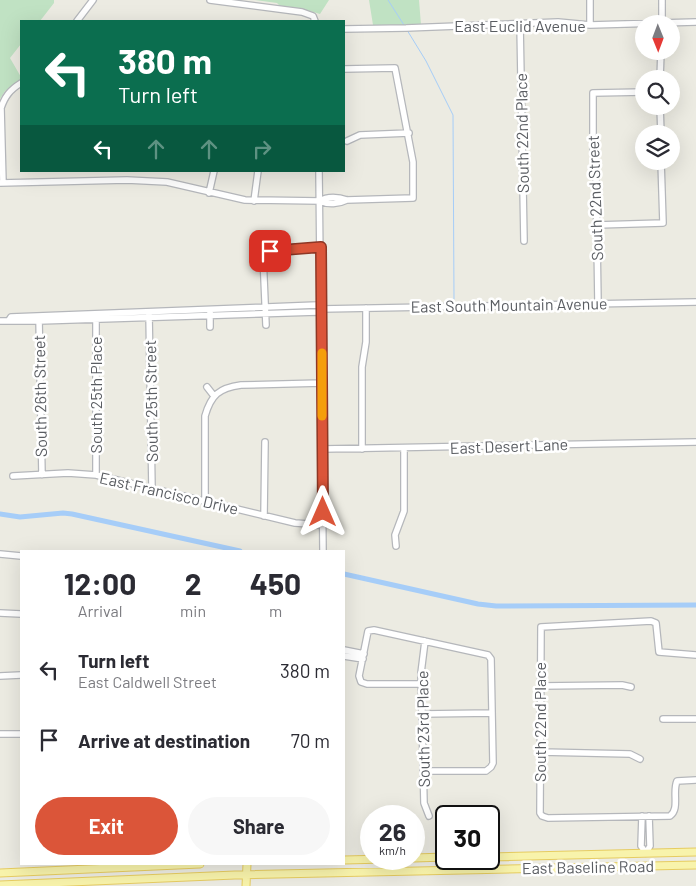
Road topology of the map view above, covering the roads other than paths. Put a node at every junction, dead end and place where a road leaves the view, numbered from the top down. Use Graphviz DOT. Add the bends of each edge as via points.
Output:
graph roads {
  1 [pos="93,0"];
  2 [pos="210,0"];
  3 [pos="590,0"];
  4 [pos="662,0"];
  5 [pos="662,15"];
  6 [pos="314,19"];
  7 [pos="78,20"];
  8 [pos="680,22"];
  9 [pos="696,22"];
  10 [pos="520,24"];
  11 [pos="635,24"];
  12 [pos="590,25"];
  13 [pos="345,29"];
  14 [pos="345,69"];
  15 [pos="20,84"];
  16 [pos="635,92"];
  17 [pos="409,133"];
  18 [pos="347,141"];
  19 [pos="661,170"];
  20 [pos="214,172"];
  21 [pos="258,172"];
  22 [pos="319,172"];
  23 [pos="2,183"];
  24 [pos="210,193"];
  25 [pos="254,201"];
  26 [pos="320,202"];
  27 [pos="597,225"];
  28 [pos="524,241"];
  29 [pos="321,247"];
  30 [pos="696,302"];
  31 [pos="598,303"];
  32 [pos="366,308"];
  33 [pos="321,309"];
  34 [pos="265,310"];
  35 [pos="210,312"];
  36 [pos="149,315"];
  37 [pos="96,317"];
  38 [pos="39,319"];
  39 [pos="0,321"];
  40 [pos="266,325"];
  41 [pos="210,327"];
  42 [pos="322,383"];
  43 [pos="207,387"];
  44 [pos="214,396"];
  45 [pos="265,442"];
  46 [pos="696,442"];
  47 [pos="404,448"];
  48 [pos="323,449"];
  49 [pos="362,449"];
  50 [pos="42,475"];
  51 [pos="96,475"];
  52 [pos="13,476"];
  53 [pos="152,489"];
  54 [pos="205,502"];
  55 [pos="264,516"];
  56 [pos="323,525"];
  57 [pos="396,546"];
  58 [pos="323,550"];
  59 [pos="0,554"];
  60 [pos="20,556"];
  61 [pos="0,613"];
  62 [pos="20,614"];
  63 [pos="425,641"];
  64 [pos="345,650"];
  65 [pos="696,655"];
  66 [pos="345,656"];
  67 [pos="363,656"];
  68 [pos="20,675"];
  69 [pos="0,676"];
  70 [pos="421,684"];
  71 [pos="541,686"];
  72 [pos="631,687"];
  73 [pos="492,713"];
  74 [pos="422,714"];
  75 [pos="696,719"];
  76 [pos="663,720"];
  77 [pos="0,734"];
  78 [pos="20,734"];
  79 [pos="540,752"];
  80 [pos="640,759"];
  81 [pos="423,771"];
  82 [pos="696,780"];
  83 [pos="429,816"];
  84 [pos="642,816"];
  85 [pos="649,816"];
  86 [pos="696,852"];
  87 [pos="646,853"];
  88 [pos="500,856"];
  89 [pos="345,860"];
  90 [pos="360,860"];
  91 [pos="177,865"];
  92 [pos="247,865"];
  93 [pos="696,865"];
  94 [pos="646,866"];
  95 [pos="107,868"];
  96 [pos="398,871"];
  97 [pos="13,872"];
  98 [pos="0,873"];
  99 [pos="247,875"];
  100 [pos="108,880"];
  101 [pos="13,884"];
  102 [pos="0,885"];
  103 [pos="246,886"];
  1 -- 7 [label="street"];
  2 -- 6 [label="street" via="302,12"];
  3 -- 12 [label="street"];
  4 -- 5 [label="street"];
  8 -- 9 [label="street, East Euclid Avenue"];
  10 -- 12 [label="street, East Euclid Avenue" via="567,22"];
  10 -- 13 [label="street, East Euclid Avenue"];
  10 -- 28 [label="street, South 22nd Place"];
  11 -- 12 [label="street, East Euclid Avenue"];
  14 -- 17 [label="street" via="395,68"];
  15 -- 23 [label="street" via="4,97 1,108"];
  16 -- 27 [label="street, South 22nd Street" via="593,93"];
  17 -- 18 [label="street" via="360,134"];
  17 -- 26 [label="street" via="413,198 338,201 324,198"];
  19 -- 27 [label="street" via="663,223"];
  20 -- 24 [label="street"];
  21 -- 25 [label="street"];
  22 -- 26 [label="street"];
  23 -- 24 [label="street" via="127,180 167,182"];
  24 -- 25 [label="street"];
  25 -- 26 [label="street"];
  26 -- 29 [label="street"];
  27 -- 31 [label="street, South 22nd Street"];
  29 -- 33 [label="street"];
  29 -- 34 [label="street" via="270,251 263,255"];
  30 -- 31 [label="street, East South Mountain Avenue"];
  31 -- 32 [label="street, East South Mountain Avenue"];
  32 -- 33 [label="street, East South Mountain Avenue"];
  32 -- 49 [label="street"];
  33 -- 34 [label="street, East South Mountain Avenue" via="317,312"];
  33 -- 42 [label="street"];
  34 -- 35 [label="street, East South Mountain Avenue"];
  34 -- 40 [label="street"];
  35 -- 36 [label="street, East South Mountain Avenue"];
  35 -- 41 [label="street"];
  36 -- 37 [label="street, East South Mountain Avenue"];
  36 -- 53 [label="street, South 25th Street"];
  37 -- 38 [label="street, East South Mountain Avenue"];
  37 -- 51 [label="street, South 25th Place"];
  38 -- 39 [label="street, East South Mountain Avenue"];
  38 -- 50 [label="street, South 26th Street"];
  42 -- 44 [label="street" via="240,385 227,387"];
  42 -- 48 [label="street"];
  43 -- 44 [label="street"];
  44 -- 54 [label="street" via="205,416"];
  45 -- 55 [label="street"];
  46 -- 47 [label="street, East Desert Lane"];
  47 -- 49 [label="street, East Desert Lane"];
  47 -- 57 [label="street" via="404,511 395,535"];
  48 -- 49 [label="street, East Desert Lane"];
  48 -- 56 [label="street"];
  50 -- 51 [label="street, East Francisco Drive" via="68,472"];
  50 -- 52 [label="street, East Francisco Drive"];
  51 -- 53 [label="street, East Francisco Drive"];
  53 -- 54 [label="street, East Francisco Drive"];
  54 -- 55 [label="street, East Francisco Drive"];
  55 -- 56 [label="street, East Francisco Drive"];
  56 -- 58 [label="street"];
  59 -- 60 [label="street"];
  61 -- 62 [label="street"];
  63 -- 67 [label="street" via="368,631"];
  63 -- 70 [label="street, South 23rd Place"];
  63 -- 73 [label="street" via="488,655 491,660"];
  64 -- 67 [label="street"];
  65 -- 71 [label="street, South 22nd Place" via="658,652 656,623 651,621 541,627"];
  66 -- 67 [label="street"];
  67 -- 70 [label="street" via="361,682"];
  68 -- 69 [label="street"];
  70 -- 74 [label="street, South 23rd Place"];
  71 -- 72 [label="street"];
  71 -- 79 [label="street, South 22nd Place"];
  73 -- 74 [label="street"];
  73 -- 81 [label="street" via="491,767 486,771"];
  74 -- 81 [label="street, South 23rd Place"];
  75 -- 76 [label="street"];
  77 -- 78 [label="street"];
  79 -- 80 [label="street" via="630,754"];
  79 -- 84 [label="street, South 22nd Place" via="542,816"];
  81 -- 83 [label="street, South 23rd Place" via="424,803"];
  82 -- 85 [label="street" via="677,781 674,813 670,816"];
  84 -- 85 [label="street"];
  84 -- 87 [label="street" via="642,846"];
  85 -- 87 [label="street" via="650,846"];
  86 -- 87 [label="main road, East Baseline Road"];
  87 -- 88 [label="main road, East Baseline Road"];
  87 -- 94 [label="main road"];
  89 -- 90 [label="main road"];
  91 -- 95 [label="main road"];
  92 -- 99 [label="main road"];
  93 -- 94 [label="main road, East Baseline Road"];
  94 -- 96 [label="main road, East Baseline Road"];
  95 -- 97 [label="main road"];
  95 -- 100 [label="main road"];
  96 -- 99 [label="main road, East Baseline Road"];
  97 -- 98 [label="main road"];
  97 -- 101 [label="main road"];
  99 -- 100 [label="main road, East Baseline Road"];
  99 -- 103 [label="main road"];
  100 -- 101 [label="main road, East Baseline Road"];
  101 -- 102 [label="main road, East Baseline Road"];
}
